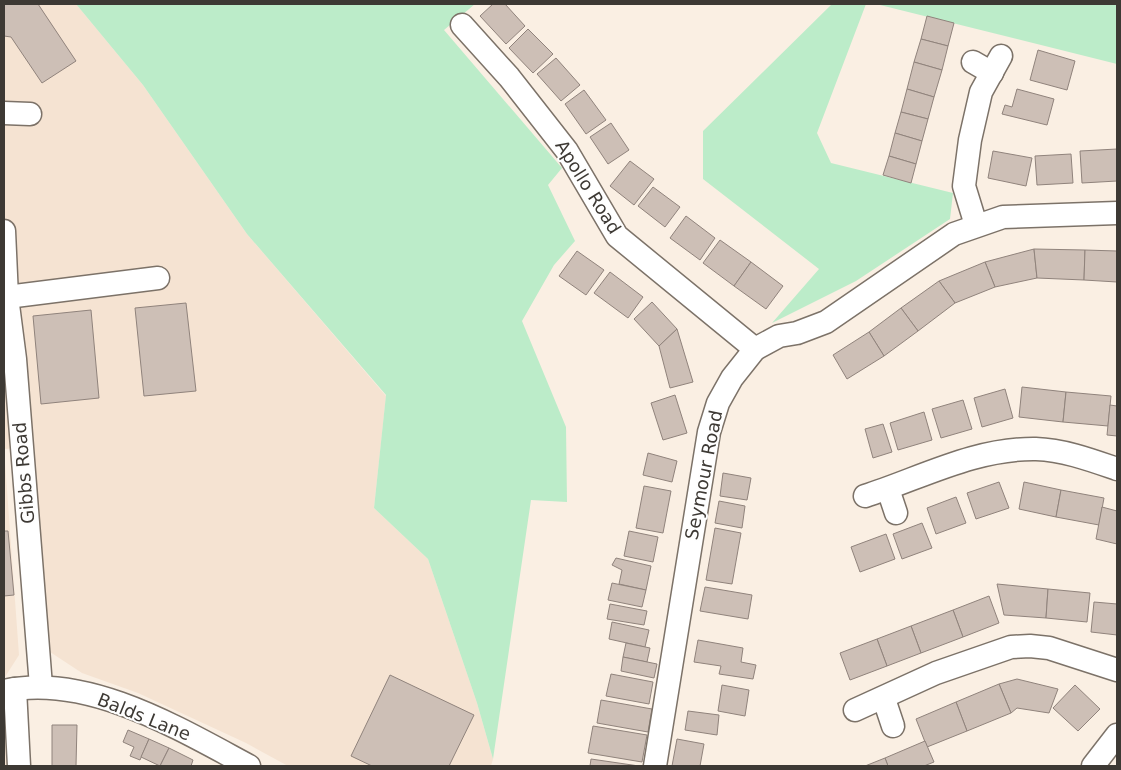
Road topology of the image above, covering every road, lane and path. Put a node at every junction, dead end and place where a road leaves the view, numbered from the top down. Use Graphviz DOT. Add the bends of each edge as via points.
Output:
graph roads {
  1 [pos="462,25"];
  2 [pos="989,63"];
  3 [pos="4,113"];
  4 [pos="30,114"];
  5 [pos="1117,213"];
  6 [pos="976,225"];
  7 [pos="4,231"];
  8 [pos="158,278"];
  9 [pos="7,297"];
  10 [pos="755,349"];
  11 [pos="1117,469"];
  12 [pos="888,489"];
  13 [pos="865,496"];
  14 [pos="896,513"];
  15 [pos="1117,670"];
  16 [pos="41,686"];
  17 [pos="9,690"];
  18 [pos="884,699"];
  19 [pos="856,710"];
  20 [pos="893,726"];
  21 [pos="1117,735"];
  22 [pos="20,766"];
  23 [pos="249,766"];
  24 [pos="655,766"];
  25 [pos="1093,766"];
  1 -- 10 [label="street, Apollo Road" via="567,151 617,236"];
  2 -- 6 [label="street" via="970,140 964,186"];
  3 -- 4 [label="street"];
  5 -- 6 [label="street, Seymour Road" via="1004,218"];
  6 -- 10 [label="street, Seymour Road" via="954,234 826,322 779,336"];
  7 -- 9 [label="street, Gibbs Road"];
  8 -- 9 [label="street"];
  9 -- 16 [label="street, Gibbs Road" via="16,369"];
  10 -- 24 [label="street, Seymour Road" via="732,378 718,403 709,432"];
  11 -- 12 [label="street" via="1069,454 1038,449 1013,450 960,461"];
  12 -- 13 [label="street"];
  12 -- 14 [label="street"];
  15 -- 18 [label="street" via="1049,648 1011,647 936,673"];
  16 -- 17 [label="street, Balds Lane"];
  16 -- 23 [label="street, Balds Lane" via="104,697 180,729"];
  17 -- 22 [label="street"];
  18 -- 19 [label="street"];
  18 -- 20 [label="street"];
  21 -- 25 [label="street"];
}
